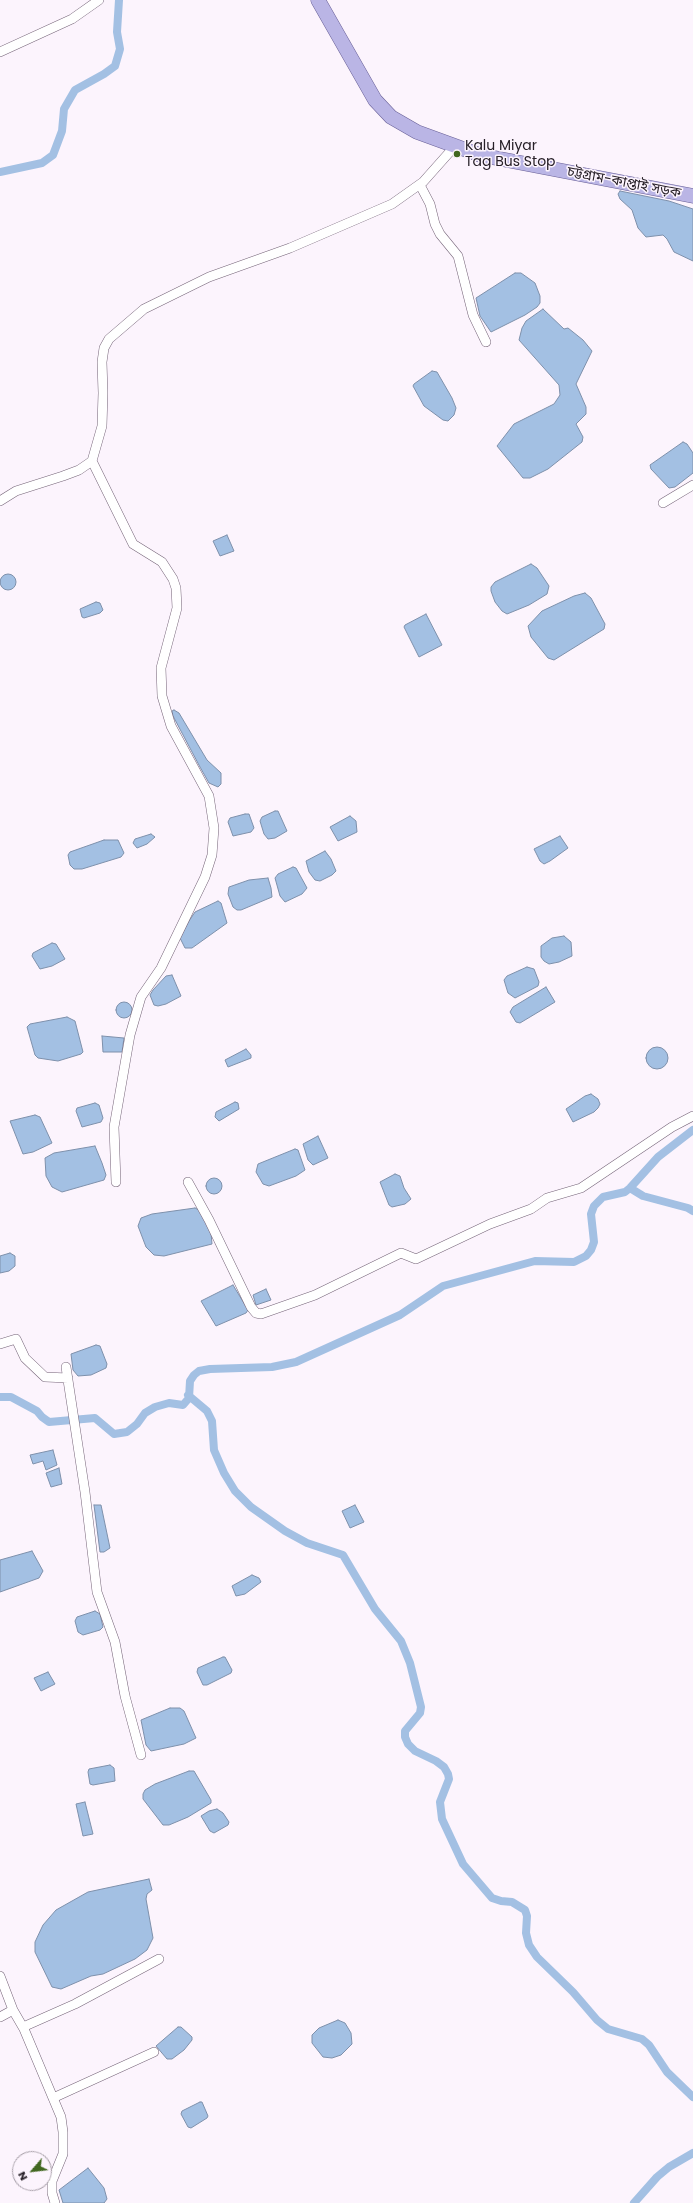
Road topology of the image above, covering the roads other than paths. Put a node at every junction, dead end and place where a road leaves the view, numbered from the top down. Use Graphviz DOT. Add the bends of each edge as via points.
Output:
graph roads {
  1 [pos="99,0"];
  2 [pos="318,0"];
  3 [pos="0,52"];
  4 [pos="455,146"];
  5 [pos="420,186"];
  6 [pos="693,196"];
  7 [pos="486,342"];
  8 [pos="92,461"];
  9 [pos="693,485"];
  10 [pos="0,501"];
  11 [pos="663,503"];
  12 [pos="693,1116"];
  13 [pos="116,1182"];
  14 [pos="188,1182"];
  15 [pos="0,1344"];
  16 [pos="66,1367"];
  17 [pos="68,1378"];
  18 [pos="142,1755"];
  19 [pos="159,1959"];
  20 [pos="0,1976"];
  21 [pos="13,2010"];
  22 [pos="0,2017"];
  23 [pos="23,2027"];
  24 [pos="154,2052"];
  25 [pos="53,2098"];
  26 [pos="55,2203"];
  1 -- 3 [label="street" via="72,18"];
  2 -- 4 [label="main road, চট্টগ্রাম-কাপ্তাই সড়ক" via="375,100 391,117 417,132"];
  4 -- 5 [label="street"];
  4 -- 6 [label="main road, চট্টগ্রাম-কাপ্তাই সড়ক" via="480,155"];
  5 -- 7 [label="street" via="430,204 440,234 458,256 473,315"];
  5 -- 8 [label="street" via="392,204 350,223 209,277 144,309 109,339 104,348 102,426"];
  8 -- 10 [label="street" via="79,470 16,491"];
  8 -- 13 [label="street" via="133,544 162,562 169,570 174,583 177,608 161,668 162,696 171,726 209,796 214,828 212,855 205,877 162,968 141,997 130,1035 115,1121"];
  9 -- 11 [label="street"];
  12 -- 14 [label="street" via="672,1127 581,1188 547,1198 531,1209 490,1224 416,1259 401,1253 315,1295 261,1314 256,1313 251,1307"];
  15 -- 17 [label="street" via="16,1339 25,1358 45,1377"];
  16 -- 17 [label="street"];
  17 -- 18 [label="street" via="97,1592 115,1642 125,1696"];
  19 -- 23 [label="street" via="75,2004"];
  20 -- 21 [label="street"];
  21 -- 22 [label="street"];
  21 -- 23 [label="street"];
  23 -- 25 [label="street"];
  24 -- 25 [label="street"];
  25 -- 26 [label="street" via="64,2132 63,2154 52,2180"];
}
